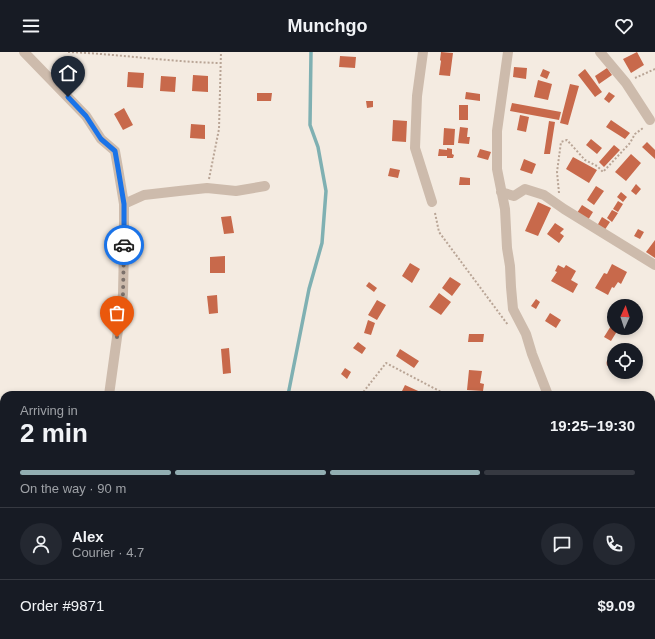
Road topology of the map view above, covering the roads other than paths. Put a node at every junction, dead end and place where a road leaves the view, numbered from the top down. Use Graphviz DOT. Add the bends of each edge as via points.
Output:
graph roads {
  1 [pos="24,52"];
  2 [pos="423,52"];
  3 [pos="508,52"];
  4 [pos="600,52"];
  5 [pos="650,120"];
  6 [pos="265,186"];
  7 [pos="501,192"];
  8 [pos="432,202"];
  9 [pos="124,204"];
  10 [pos="655,265"];
  11 [pos="110,391"];
  12 [pos="546,391"];
  1 -- 9 [label="street" via="86,116 101,139 115,151"];
  2 -- 8 [label="street" via="417,96 415,148"];
  3 -- 7 [label="street" via="497,131 497,169"];
  4 -- 5 [label="street" via="626,83"];
  6 -- 9 [label="street" via="236,191 208,188 144,195"];
  7 -- 10 [label="street" via="514,196 525,189 544,195"];
  7 -- 12 [label="street" via="505,210 513,310 526,334"];
  9 -- 11 [label="street" via="123,294"];
}
